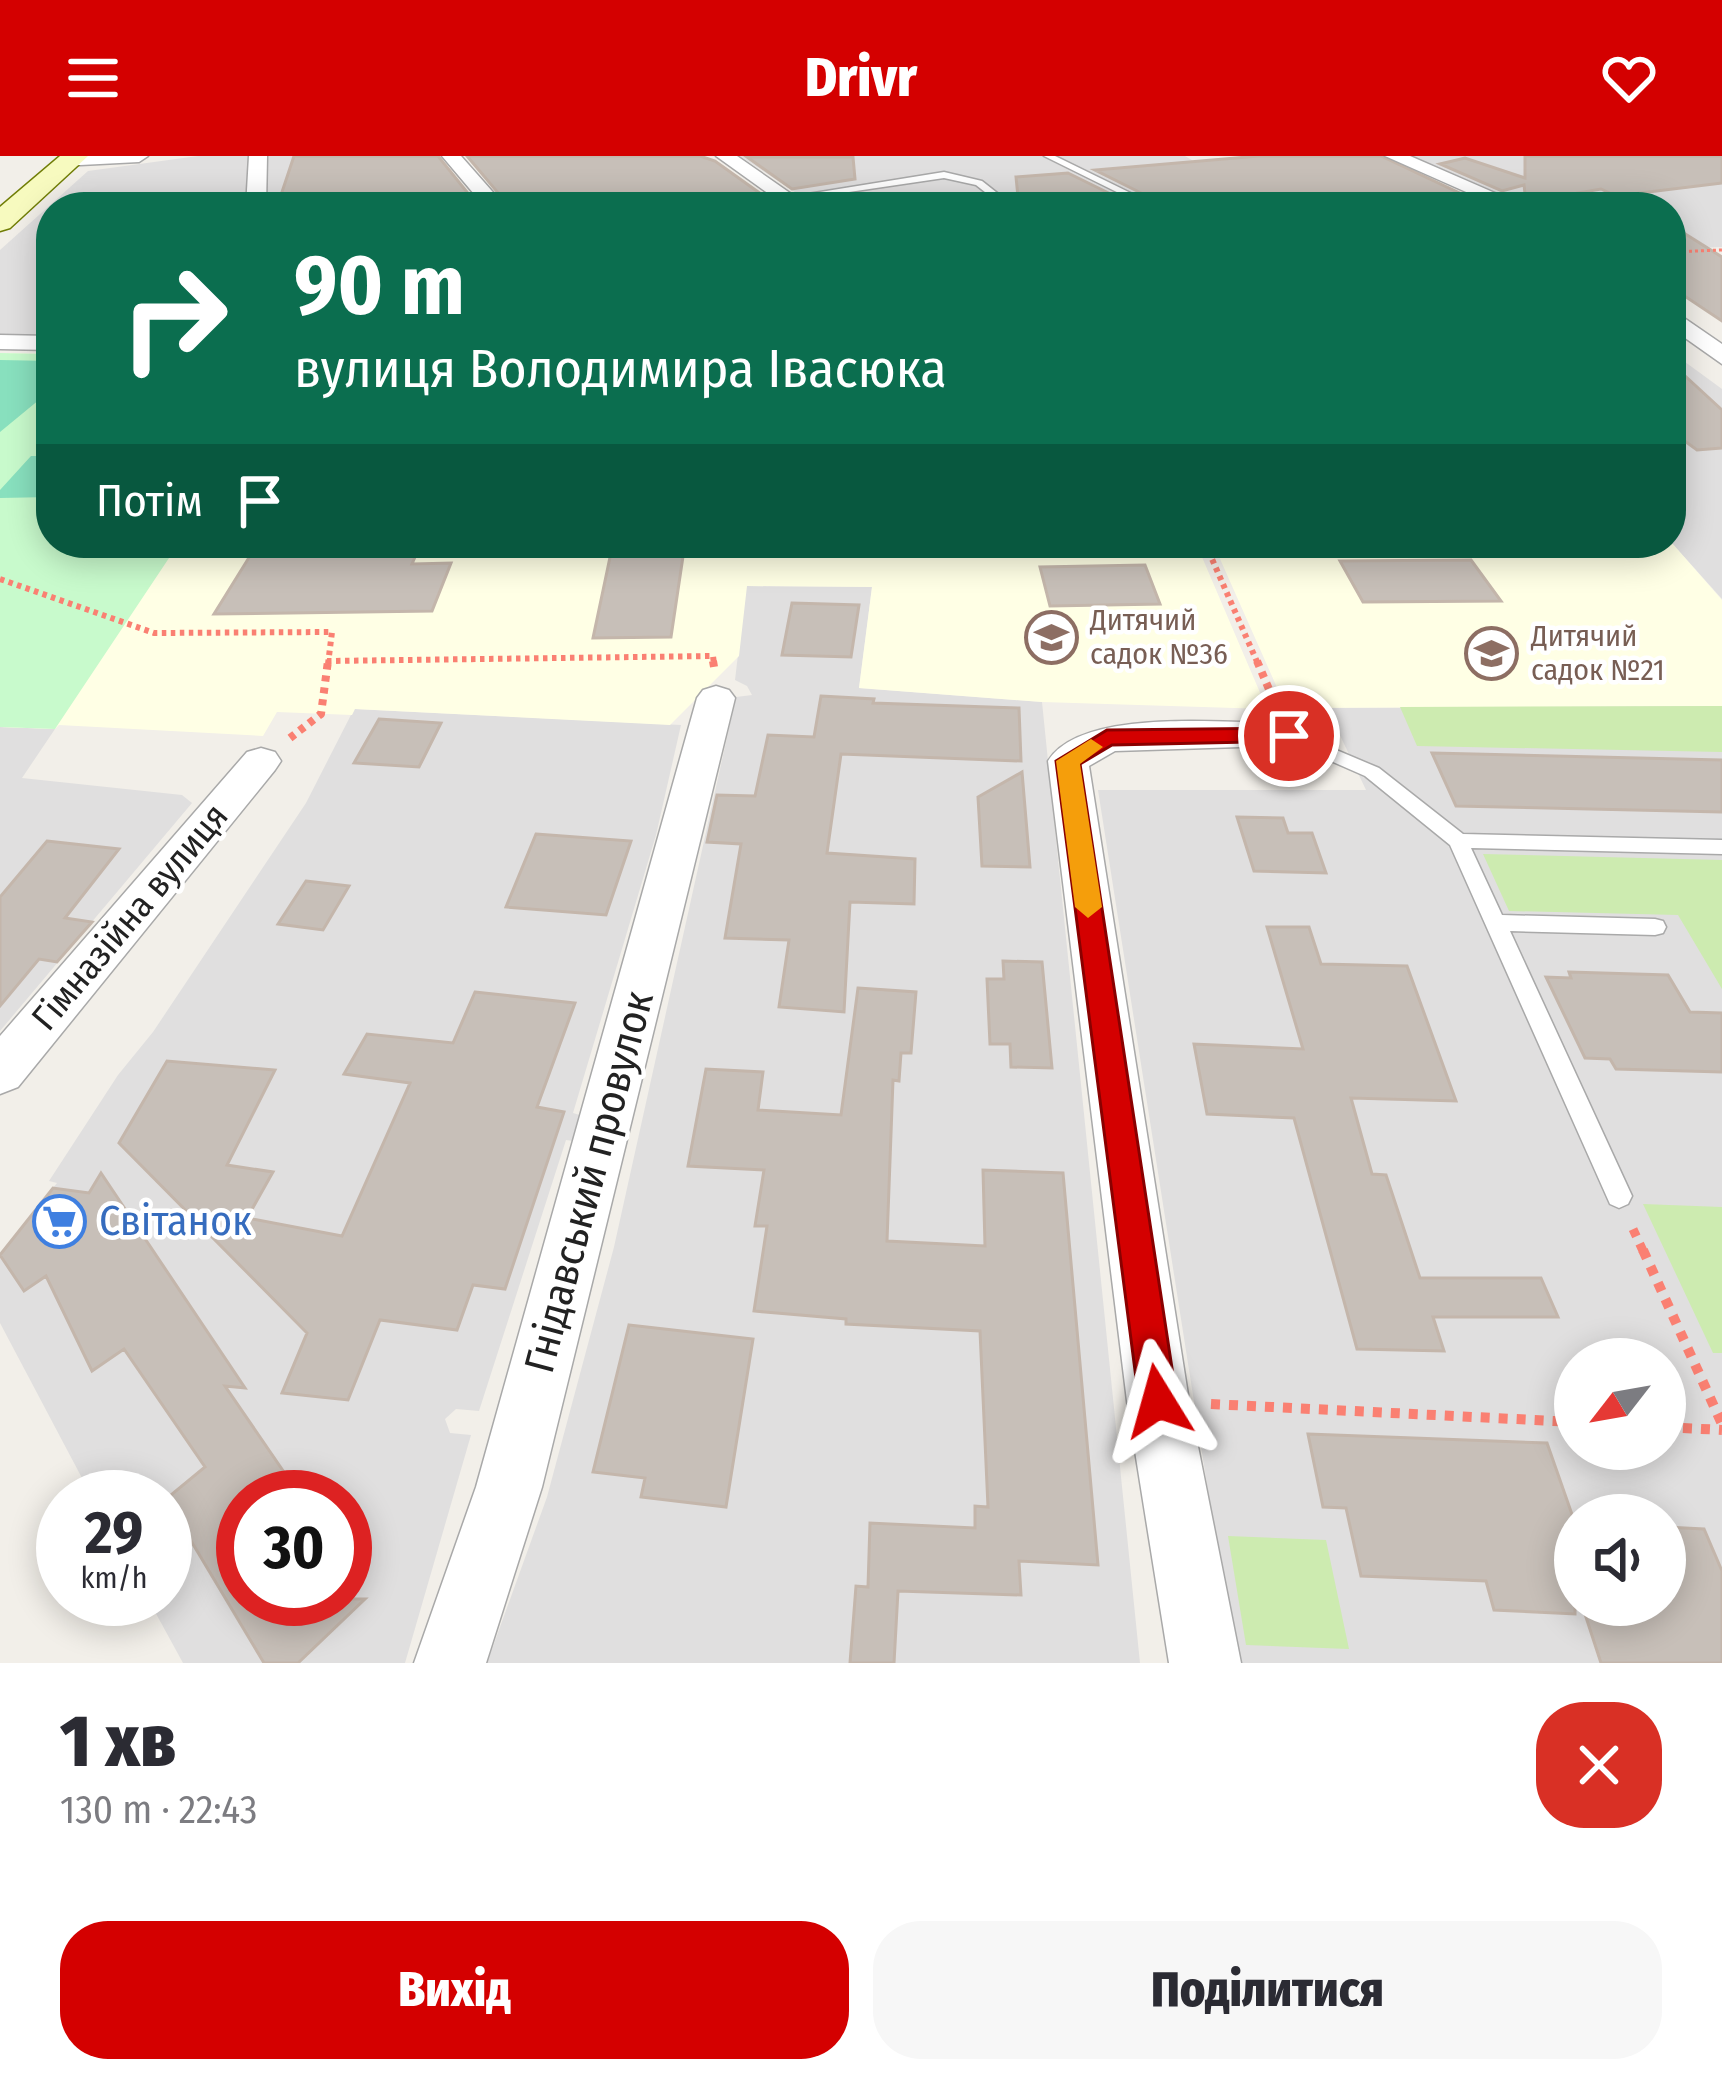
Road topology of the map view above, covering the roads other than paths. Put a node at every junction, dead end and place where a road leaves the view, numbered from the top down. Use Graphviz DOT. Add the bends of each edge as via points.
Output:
graph roads {
  1 [pos="139,156"];
  2 [pos="258,156"];
  3 [pos="451,156"];
  4 [pos="725,156"];
  5 [pos="1048,156"];
  6 [pos="1394,156"];
  7 [pos="72,159"];
  8 [pos="260,192"];
  9 [pos="483,192"];
  10 [pos="778,192"];
  11 [pos="853,192"];
  12 [pos="991,192"];
  13 [pos="1123,192"];
  14 [pos="1480,192"];
  15 [pos="0,222"];
  16 [pos="1686,328"];
  17 [pos="0,342"];
  18 [pos="36,343"];
  19 [pos="1686,352"];
  20 [pos="1719,354"];
  21 [pos="716,698"];
  22 [pos="1289,736"];
  23 [pos="261,761"];
  24 [pos="1458,841"];
  25 [pos="1722,848"];
  26 [pos="1495,922"];
  27 [pos="1655,927"];
  28 [pos="0,1072"];
  29 [pos="1619,1196"];
  30 [pos="450,1663"];
  31 [pos="1205,1663"];
  1 -- 7 [label="street"];
  2 -- 8 [label="street"];
  3 -- 9 [label="street"];
  4 -- 10 [label="street"];
  5 -- 13 [label="lane"];
  6 -- 14 [label="street"];
  7 -- 15 [label="street"];
  11 -- 12 [label="lane" via="944,175"];
  16 -- 20 [label="street"];
  17 -- 18 [label="street"];
  19 -- 20 [label="street"];
  21 -- 30 [label="street, Гнідавський провулок" via="509,1486"];
  22 -- 24 [label="lane" via="1372,772"];
  22 -- 31 [label="street" via="1107,738 1068,761 1158,1401"];
  23 -- 28 [label="street, Гімназійна вулиця"];
  24 -- 25 [label="lane"];
  24 -- 26 [label="lane"];
  26 -- 27 [label="lane"];
  26 -- 29 [label="lane"];
}
